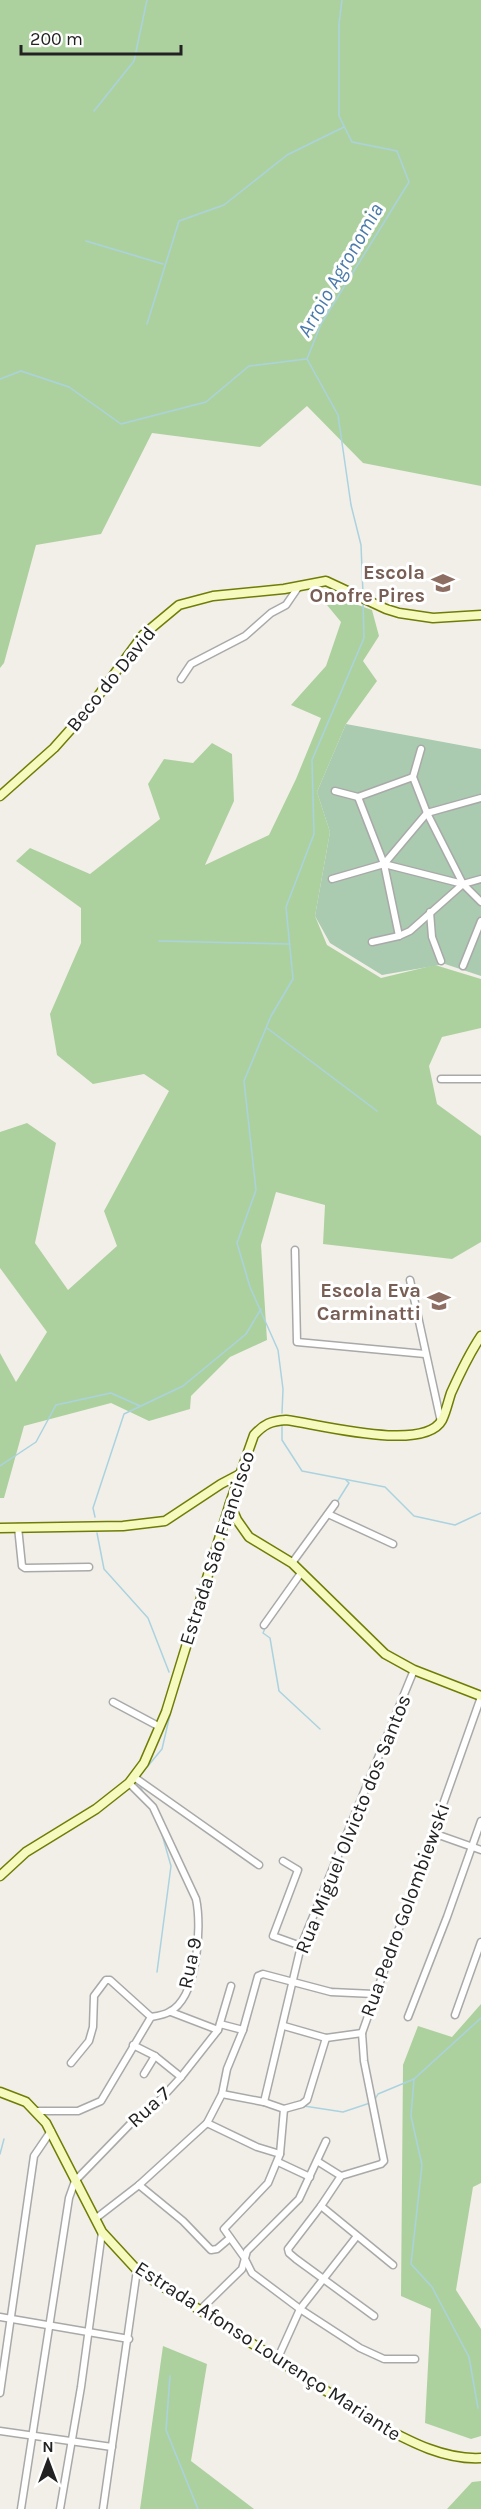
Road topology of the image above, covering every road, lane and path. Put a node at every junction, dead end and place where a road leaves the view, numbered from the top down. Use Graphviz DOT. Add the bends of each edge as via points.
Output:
graph roads {
  1 [pos="299,586"];
  2 [pos="481,615"];
  3 [pos="181,679"];
  4 [pos="421,750"];
  5 [pos="413,777"];
  6 [pos="335,791"];
  7 [pos="0,796"];
  8 [pos="358,797"];
  9 [pos="481,798"];
  10 [pos="427,813"];
  11 [pos="384,864"];
  12 [pos="332,879"];
  13 [pos="481,879"];
  14 [pos="463,884"];
  15 [pos="481,902"];
  16 [pos="430,912"];
  17 [pos="481,921"];
  18 [pos="399,936"];
  19 [pos="372,942"];
  20 [pos="441,961"];
  21 [pos="463,966"];
  22 [pos="441,1079"];
  23 [pos="481,1079"];
  24 [pos="295,1250"];
  25 [pos="410,1280"];
  26 [pos="481,1336"];
  27 [pos="425,1354"];
  28 [pos="441,1422"];
  29 [pos="240,1474"];
  30 [pos="230,1503"];
  31 [pos="335,1504"];
  32 [pos="328,1514"];
  33 [pos="18,1527"];
  34 [pos="0,1528"];
  35 [pos="393,1544"];
  36 [pos="292,1563"];
  37 [pos="89,1567"];
  38 [pos="301,1573"];
  39 [pos="264,1625"];
  40 [pos="414,1670"];
  41 [pos="481,1696"];
  42 [pos="113,1702"];
  43 [pos="160,1727"];
  44 [pos="134,1780"];
  45 [pos="481,1821"];
  46 [pos="434,1833"];
  47 [pos="472,1848"];
  48 [pos="481,1850"];
  49 [pos="283,1861"];
  50 [pos="259,1865"];
  51 [pos="0,1876"];
  52 [pos="481,1942"];
  53 [pos="301,1946"];
  54 [pos="293,1983"];
  55 [pos="231,1986"];
  56 [pos="374,1995"];
  57 [pos="171,2012"];
  58 [pos="455,2015"];
  59 [pos="151,2017"];
  60 [pos="408,2017"];
  61 [pos="284,2026"];
  62 [pos="219,2027"];
  63 [pos="243,2030"];
  64 [pos="362,2033"];
  65 [pos="326,2038"];
  66 [pos="133,2044"];
  67 [pos="155,2056"];
  68 [pos="71,2063"];
  69 [pos="144,2074"];
  70 [pos="181,2077"];
  71 [pos="0,2092"];
  72 [pos="222,2094"];
  73 [pos="264,2102"];
  74 [pos="284,2109"];
  75 [pos="37,2111"];
  76 [pos="207,2124"];
  77 [pos="52,2130"];
  78 [pos="326,2141"];
  79 [pos="280,2154"];
  80 [pos="317,2161"];
  81 [pos="278,2162"];
  82 [pos="341,2176"];
  83 [pos="310,2177"];
  84 [pos="75,2181"];
  85 [pos="139,2185"];
  86 [pos="321,2206"];
  87 [pos="95,2219"];
  88 [pos="102,2232"];
  89 [pos="357,2236"];
  90 [pos="230,2238"];
  91 [pos="244,2257"];
  92 [pos="393,2265"];
  93 [pos="137,2270"];
  94 [pos="322,2279"];
  95 [pos="300,2309"];
  96 [pos="199,2311"];
  97 [pos="374,2316"];
  98 [pos="0,2317"];
  99 [pos="10,2319"];
  100 [pos="48,2326"];
  101 [pos="88,2332"];
  102 [pos="129,2338"];
  103 [pos="415,2359"];
  104 [pos="277,2360"];
  105 [pos="0,2393"];
  106 [pos="0,2431"];
  107 [pos="32,2436"];
  108 [pos="71,2442"];
  109 [pos="112,2447"];
  110 [pos="481,2458"];
  111 [pos="21,2509"];
  112 [pos="60,2509"];
  113 [pos="103,2509"];
  1 -- 2 [label="main road, Beco do David" via="332,582 399,613 433,618"];
  1 -- 3 [label="street" via="286,605 245,636 191,664"];
  1 -- 7 [label="main road, Beco do David" via="213,596 176,607 143,635 87,711 54,748"];
  4 -- 5 [label="street"];
  5 -- 8 [label="street"];
  5 -- 10 [label="street"];
  6 -- 8 [label="street"];
  8 -- 11 [label="street"];
  9 -- 10 [label="street"];
  10 -- 11 [label="street"];
  10 -- 14 [label="street"];
  11 -- 12 [label="street"];
  11 -- 14 [label="street"];
  11 -- 18 [label="street"];
  13 -- 14 [label="street"];
  14 -- 15 [label="street"];
  14 -- 16 [label="street"];
  16 -- 18 [label="street"];
  16 -- 20 [label="street" via="432,937"];
  17 -- 21 [label="street"];
  18 -- 19 [label="street"];
  22 -- 23 [label="street"];
  24 -- 27 [label="street" via="297,1342"];
  25 -- 27 [label="street"];
  26 -- 28 [label="main road" via="460,1371"];
  27 -- 28 [label="street"];
  28 -- 29 [label="main road, Estrada São Francisco" via="420,1434 389,1437 295,1421 270,1422 254,1435"];
  29 -- 30 [label="main road, Estrada São Francisco"];
  29 -- 33 [label="main road" via="165,1521 123,1526"];
  30 -- 36 [label="main road" via="249,1537"];
  30 -- 43 [label="main road, Estrada São Francisco"];
  31 -- 32 [label="street"];
  32 -- 35 [label="street"];
  32 -- 36 [label="street"];
  33 -- 34 [label="main road"];
  33 -- 37 [label="street" via="25,1569"];
  36 -- 38 [label="main road"];
  38 -- 39 [label="street"];
  38 -- 40 [label="main road" via="385,1654"];
  40 -- 41 [label="main road"];
  40 -- 53 [label="street, Rua Miguel Olvicto dos Santos"];
  41 -- 46 [label="street, Rua Pedro Golombiewski"];
  42 -- 43 [label="street"];
  43 -- 44 [label="main road, Estrada São Francisco"];
  44 -- 50 [label="street"];
  44 -- 51 [label="main road, Estrada São Francisco" via="96,1809 26,1852"];
  44 -- 57 [label="street, Rua 9" via="153,1808 199,1913 191,1979 187,1992"];
  45 -- 47 [label="street"];
  46 -- 47 [label="street"];
  46 -- 56 [label="street, Rua Pedro Golombiewski"];
  47 -- 48 [label="street"];
  47 -- 60 [label="street"];
  49 -- 53 [label="street" via="298,1870 273,1936"];
  52 -- 58 [label="street"];
  53 -- 54 [label="street, Rua Miguel Olvicto dos Santos"];
  54 -- 56 [label="street" via="331,1992"];
  54 -- 61 [label="street, Rua Miguel Olvicto dos Santos"];
  54 -- 63 [label="street" via="258,1976"];
  55 -- 62 [label="street"];
  56 -- 64 [label="street, Rua Pedro Golombiewski"];
  57 -- 59 [label="street, Rua 9"];
  57 -- 62 [label="street"];
  59 -- 66 [label="street"];
  59 -- 68 [label="street" via="106,1980 94,1996 89,2041"];
  61 -- 65 [label="street"];
  61 -- 73 [label="street, Rua Miguel Olvicto dos Santos"];
  62 -- 63 [label="street"];
  62 -- 70 [label="street, Rua 7"];
  63 -- 72 [label="street" via="227,2069"];
  64 -- 65 [label="street"];
  64 -- 82 [label="street, Rua Pedro Golombiewski" via="382,2163"];
  65 -- 74 [label="street" via="308,2100"];
  66 -- 67 [label="street"];
  66 -- 75 [label="street" via="101,2101 78,2111"];
  67 -- 69 [label="street"];
  67 -- 70 [label="street"];
  70 -- 84 [label="street, Rua 7"];
  71 -- 75 [label="main road, Estrada Afonso Lourenço Mariante"];
  72 -- 73 [label="street"];
  72 -- 76 [label="street"];
  73 -- 74 [label="street"];
  74 -- 79 [label="street"];
  75 -- 77 [label="main road, Estrada Afonso Lourenço Mariante"];
  76 -- 79 [label="street"];
  76 -- 85 [label="street"];
  77 -- 84 [label="main road, Estrada Afonso Lourenço Mariante"];
  77 -- 99 [label="street" via="34,2156"];
  78 -- 80 [label="street"];
  79 -- 81 [label="street"];
  80 -- 82 [label="street"];
  80 -- 83 [label="street"];
  81 -- 83 [label="street"];
  81 -- 90 [label="street" via="268,2183 225,2229"];
  82 -- 86 [label="street"];
  83 -- 91 [label="street" via="299,2199"];
  84 -- 87 [label="main road, Estrada Afonso Lourenço Mariante"];
  84 -- 100 [label="street"];
  85 -- 87 [label="street"];
  85 -- 90 [label="street" via="211,2250"];
  86 -- 89 [label="street"];
  86 -- 94 [label="street" via="288,2251"];
  87 -- 88 [label="main road, Estrada Afonso Lourenço Mariante"];
  88 -- 93 [label="main road, Estrada Afonso Lourenço Mariante"];
  88 -- 101 [label="street"];
  89 -- 92 [label="street"];
  89 -- 94 [label="street"];
  90 -- 91 [label="street"];
  91 -- 95 [label="street" via="252,2273"];
  91 -- 96 [label="street" via="242,2269"];
  93 -- 96 [label="main road, Estrada Afonso Lourenço Mariante"];
  93 -- 102 [label="street"];
  94 -- 95 [label="street"];
  94 -- 97 [label="street"];
  95 -- 103 [label="street" via="384,2359"];
  95 -- 104 [label="street"];
  96 -- 104 [label="main road, Estrada Afonso Lourenço Mariante"];
  98 -- 99 [label="street"];
  99 -- 100 [label="street"];
  99 -- 105 [label="street"];
  100 -- 101 [label="street"];
  100 -- 107 [label="street"];
  101 -- 102 [label="street"];
  101 -- 108 [label="street"];
  102 -- 109 [label="street"];
  104 -- 110 [label="main road, Estrada Afonso Lourenço Mariante" via="413,2443 445,2454"];
  106 -- 107 [label="street"];
  107 -- 108 [label="street"];
  107 -- 111 [label="street"];
  108 -- 109 [label="street"];
  108 -- 112 [label="street"];
  109 -- 113 [label="street"];
}
